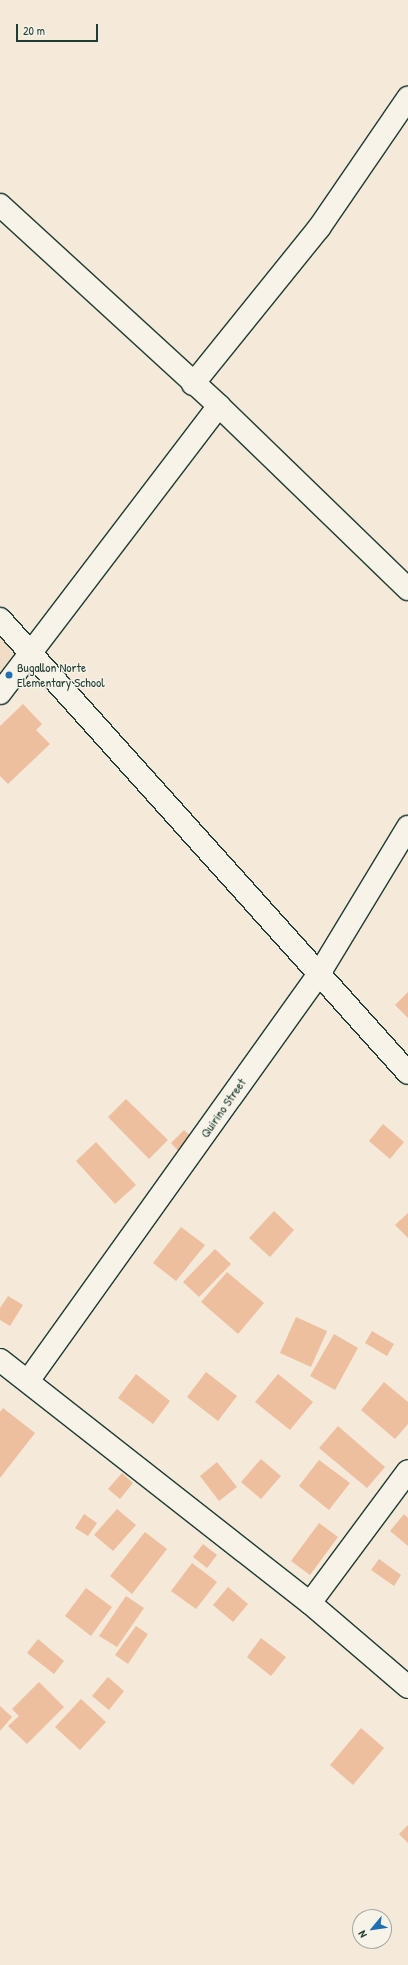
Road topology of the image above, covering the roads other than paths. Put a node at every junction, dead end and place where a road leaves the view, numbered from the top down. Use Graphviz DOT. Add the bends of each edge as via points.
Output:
graph roads {
  1 [pos="408,98"];
  2 [pos="0,205"];
  3 [pos="193,384"];
  4 [pos="219,406"];
  5 [pos="408,589"];
  6 [pos="0,619"];
  7 [pos="30,653"];
  8 [pos="0,693"];
  9 [pos="408,827"];
  10 [pos="319,974"];
  11 [pos="408,1073"];
  12 [pos="0,1360"];
  13 [pos="28,1382"];
  14 [pos="408,1471"];
  15 [pos="310,1604"];
  16 [pos="408,1687"];
  1 -- 3 [label="street" via="319,228"];
  2 -- 3 [label="street"];
  3 -- 4 [label="street"];
  4 -- 5 [label="street"];
  4 -- 7 [label="street"];
  6 -- 7 [label="street"];
  7 -- 8 [label="street"];
  7 -- 10 [label="street"];
  9 -- 10 [label="street, Quirino Street"];
  10 -- 11 [label="street"];
  10 -- 13 [label="street, Quirino Street"];
  12 -- 13 [label="street"];
  13 -- 15 [label="street"];
  14 -- 15 [label="street"];
  15 -- 16 [label="street"];
}
